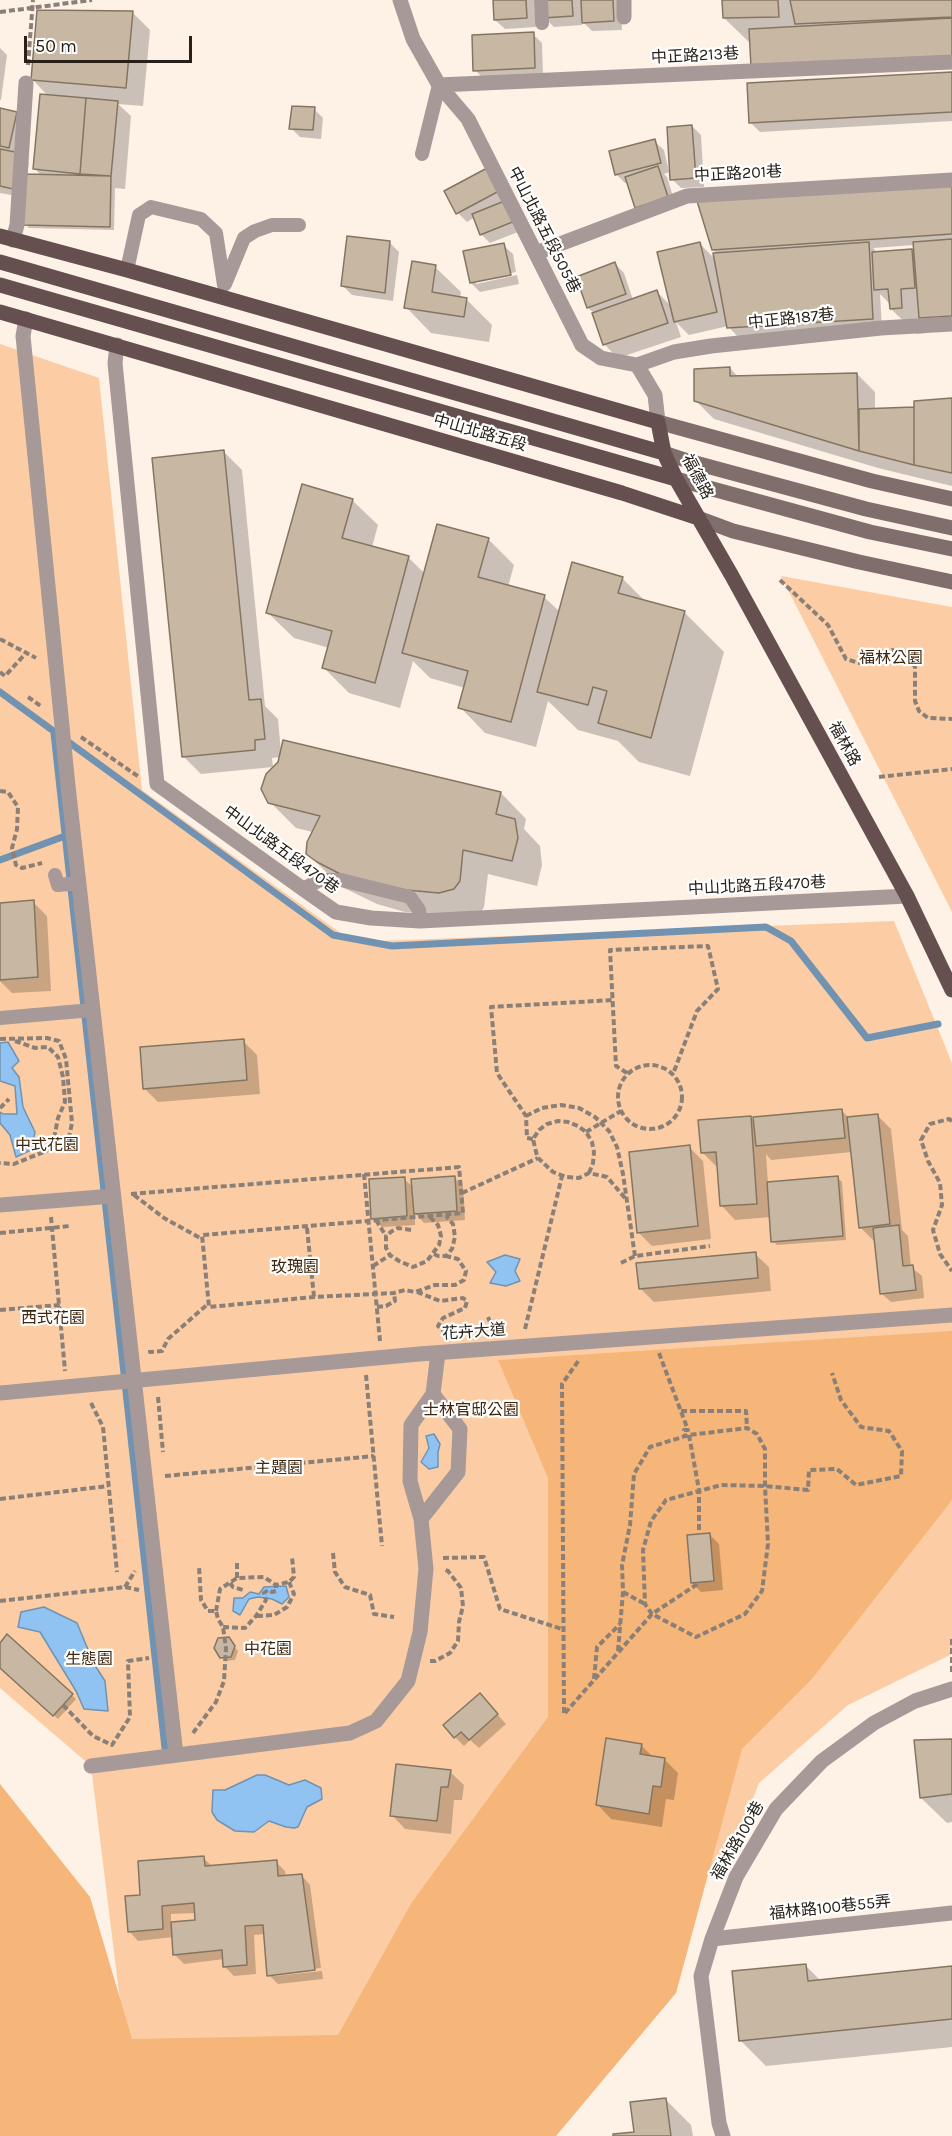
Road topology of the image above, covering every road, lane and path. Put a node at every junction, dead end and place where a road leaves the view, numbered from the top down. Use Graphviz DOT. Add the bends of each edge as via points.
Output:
graph roads {
  1 [pos="33,0"];
  2 [pos="92,0"];
  3 [pos="400,0"];
  4 [pos="541,0"];
  5 [pos="624,0"];
  6 [pos="33,8"];
  7 [pos="0,12"];
  8 [pos="624,17"];
  9 [pos="542,23"];
  10 [pos="952,62"];
  11 [pos="26,82"];
  12 [pos="439,85"];
  13 [pos="422,154"];
  14 [pos="952,180"];
  15 [pos="299,225"];
  16 [pos="7,238"];
  17 [pos="536,252"];
  18 [pos="0,262"];
  19 [pos="127,270"];
  20 [pos="0,285"];
  21 [pos="194,290"];
  22 [pos="223,292"];
  23 [pos="0,312"];
  24 [pos="186,315"];
  25 [pos="26,320"];
  26 [pos="952,324"];
  27 [pos="117,345"];
  28 [pos="454,364"];
  29 [pos="637,365"];
  30 [pos="447,390"];
  31 [pos="434,409"];
  32 [pos="658,422"];
  33 [pos="428,436"];
  34 [pos="664,453"];
  35 [pos="676,479"];
  36 [pos="952,499"];
  37 [pos="698,518"];
  38 [pos="952,528"];
  39 [pos="952,549"];
  40 [pos="780,580"];
  41 [pos="952,582"];
  42 [pos="0,639"];
  43 [pos="26,653"];
  44 [pos="36,658"];
  45 [pos="0,672"];
  46 [pos="39,694"];
  47 [pos="40,706"];
  48 [pos="952,719"];
  49 [pos="61,723"];
  50 [pos="952,769"];
  51 [pos="879,777"];
  52 [pos="157,784"];
  53 [pos="0,791"];
  54 [pos="55,874"];
  55 [pos="79,883"];
  56 [pos="303,889"];
  57 [pos="907,896"];
  58 [pos="420,921"];
  59 [pos="952,990"];
  60 [pos="613,1000"];
  61 [pos="92,1010"];
  62 [pos="0,1018"];
  63 [pos="0,1039"];
  64 [pos="13,1040"];
  65 [pos="627,1073"];
  66 [pos="673,1074"];
  67 [pos="9,1099"];
  68 [pos="2,1107"];
  69 [pos="621,1111"];
  70 [pos="526,1116"];
  71 [pos="952,1121"];
  72 [pos="602,1123"];
  73 [pos="586,1132"];
  74 [pos="533,1139"];
  75 [pos="52,1150"];
  76 [pos="538,1158"];
  77 [pos="0,1163"];
  78 [pos="589,1173"];
  79 [pos="364,1174"];
  80 [pos="562,1176"];
  81 [pos="462,1193"];
  82 [pos="133,1194"];
  83 [pos="113,1196"];
  84 [pos="625,1198"];
  85 [pos="50,1201"];
  86 [pos="0,1205"];
  87 [pos="446,1216"];
  88 [pos="430,1217"];
  89 [pos="368,1221"];
  90 [pos="376,1221"];
  91 [pos="70,1226"];
  92 [pos="52,1227"];
  93 [pos="307,1228"];
  94 [pos="411,1230"];
  95 [pos="0,1233"];
  96 [pos="386,1236"];
  97 [pos="202,1239"];
  98 [pos="710,1246"];
  99 [pos="434,1254"];
  100 [pos="390,1256"];
  101 [pos="446,1256"];
  102 [pos="634,1256"];
  103 [pos="621,1263"];
  104 [pos="374,1266"];
  105 [pos="952,1271"];
  106 [pos="415,1292"];
  107 [pos="394,1293"];
  108 [pos="376,1294"];
  109 [pos="314,1296"];
  110 [pos="209,1303"];
  111 [pos="60,1305"];
  112 [pos="377,1307"];
  113 [pos="0,1310"];
  114 [pos="952,1315"];
  115 [pos="467,1326"];
  116 [pos="652,1336"];
  117 [pos="521,1347"];
  118 [pos="150,1352"];
  119 [pos="584,1352"];
  120 [pos="438,1353"];
  121 [pos="381,1358"];
  122 [pos="364,1359"];
  123 [pos="832,1373"];
  124 [pos="134,1381"];
  125 [pos="74,1387"];
  126 [pos="0,1393"];
  127 [pos="434,1394"];
  128 [pos="681,1411"];
  129 [pos="747,1428"];
  130 [pos="687,1435"];
  131 [pos="374,1456"];
  132 [pos="165,1476"];
  133 [pos="108,1486"];
  134 [pos="765,1486"];
  135 [pos="699,1490"];
  136 [pos="0,1498"];
  137 [pos="422,1519"];
  138 [pos="699,1534"];
  139 [pos="382,1546"];
  140 [pos="333,1553"];
  141 [pos="292,1557"];
  142 [pos="237,1562"];
  143 [pos="425,1564"];
  144 [pos="199,1566"];
  145 [pos="135,1570"];
  146 [pos="117,1572"];
  147 [pos="237,1578"];
  148 [pos="289,1582"];
  149 [pos="699,1582"];
  150 [pos="230,1583"];
  151 [pos="276,1585"];
  152 [pos="125,1587"];
  153 [pos="157,1589"];
  154 [pos="243,1590"];
  155 [pos="623,1592"];
  156 [pos="0,1601"];
  157 [pos="645,1604"];
  158 [pos="216,1611"];
  159 [pos="652,1614"];
  160 [pos="256,1616"];
  161 [pos="394,1617"];
  162 [pos="621,1623"];
  163 [pos="223,1627"];
  164 [pos="565,1630"];
  165 [pos="952,1636"];
  166 [pos="618,1651"];
  167 [pos="164,1655"];
  168 [pos="414,1660"];
  169 [pos="594,1679"];
  170 [pos="952,1689"];
  171 [pos="63,1705"];
  172 [pos="176,1755"];
  173 [pos="92,1766"];
  174 [pos="952,1913"];
  175 [pos="711,1939"];
  176 [pos="723,2136"];
  1 -- 6 [label="path"];
  2 -- 6 [label="path"];
  3 -- 12 [label="street, 中山北路五段505巷" via="413,39"];
  4 -- 9 [label="lane"];
  5 -- 8 [label="street"];
  6 -- 7 [label="path"];
  6 -- 11 [label="path"];
  10 -- 12 [label="street, 中正路213巷"];
  11 -- 16 [label="street" via="17,225"];
  12 -- 13 [label="lane"];
  12 -- 17 [label="street, 中山北路五段505巷" via="468,119"];
  14 -- 17 [label="street, 中正路201巷" via="687,196"];
  15 -- 22 [label="lane" via="272,225 244,238"];
  16 -- 19 [label="main road"];
  17 -- 29 [label="street, 中山北路五段505巷" via="582,345 601,358"];
  18 -- 24 [label="main road, 中山北路五段"];
  19 -- 21 [label="main road"];
  19 -- 22 [label="lane" via="139,215 151,207 201,219 216,233"];
  20 -- 31 [label="main road, 中山北路五段"];
  21 -- 22 [label="main road"];
  21 -- 24 [label="main road"];
  22 -- 28 [label="main road"];
  23 -- 25 [label="main road, 中山北路五段"];
  24 -- 30 [label="main road, 中山北路五段"];
  25 -- 27 [label="main road, 中山北路五段"];
  25 -- 49 [label="street" via="23,336"];
  26 -- 29 [label="street, 中正路187巷" via="711,346 674,352"];
  27 -- 33 [label="main road, 中山北路五段"];
  27 -- 52 [label="street" via="115,363"];
  28 -- 30 [label="main road"];
  28 -- 32 [label="main road"];
  29 -- 32 [label="street" via="655,395"];
  30 -- 34 [label="main road, 中山北路五段"];
  31 -- 33 [label="main road"];
  31 -- 35 [label="main road, 中山北路五段"];
  32 -- 34 [label="main road"];
  32 -- 36 [label="main road"];
  33 -- 37 [label="main road, 中山北路五段"];
  34 -- 35 [label="main road, 福德路"];
  34 -- 38 [label="main road, 中山北路五段" via="866,509"];
  35 -- 37 [label="main road, 福德路"];
  35 -- 39 [label="main road, 中山北路五段" via="870,532"];
  37 -- 41 [label="main road, 中山北路五段" via="733,531"];
  37 -- 57 [label="main road, 福林路"];
  40 -- 48 [label="path" via="828,626 846,659 859,663 892,650 909,656 915,667 915,701 919,711 928,718"];
  42 -- 43 [label="path"];
  43 -- 44 [label="path"];
  43 -- 45 [label="path" via="5,676"];
  46 -- 47 [label="path"];
  49 -- 52 [label="path" via="146,782"];
  49 -- 55 [label="street"];
  50 -- 51 [label="path"];
  52 -- 56 [label="street, 中山北路五段470巷"];
  53 -- 54 [label="path" via="8,792 18,807 12,848 16,865 22,868 53,861"];
  54 -- 55 [label="lane" via="58,885"];
  55 -- 61 [label="street"];
  56 -- 58 [label="street, 中山北路五段470巷" via="336,912"];
  56 -- 58 [label="lane" via="320,880 341,880 410,897 420,910"];
  57 -- 58 [label="street, 中山北路五段470巷"];
  57 -- 59 [label="main road, 福林路"];
  60 -- 65 [label="path" via="616,1066"];
  60 -- 66 [label="path" via="610,950 708,946 718,989 697,1011"];
  60 -- 70 [label="path" via="491,1007 497,1073"];
  61 -- 62 [label="lane"];
  61 -- 83 [label="street"];
  63 -- 64 [label="path"];
  64 -- 75 [label="path" via="35,1048 48,1047 58,1057 64,1102"];
  64 -- 75 [label="path" via="60,1041 66,1059 72,1124 68,1142"];
  65 -- 66 [label="path" via="645,1064 655,1064"];
  65 -- 69 [label="path" via="618,1091"];
  66 -- 69 [label="path" via="682,1091 682,1102 679,1112 665,1126 635,1126"];
  67 -- 68 [label="path"];
  69 -- 72 [label="path"];
  70 -- 72 [label="path" via="561,1105 579,1108"];
  70 -- 74 [label="path" via="527,1138"];
  71 -- 105 [label="path" via="930,1124 921,1140 940,1183 942,1205 933,1230 939,1254"];
  72 -- 73 [label="path"];
  72 -- 84 [label="path" via="617,1148"];
  73 -- 74 [label="path" via="558,1121 547,1124"];
  73 -- 78 [label="path" via="594,1152"];
  74 -- 76 [label="path"];
  75 -- 77 [label="path" via="14,1164"];
  76 -- 80 [label="path"];
  76 -- 81 [label="path"];
  78 -- 80 [label="path" via="579,1178"];
  78 -- 84 [label="path" via="607,1177"];
  79 -- 81 [label="path" via="459,1167"];
  79 -- 82 [label="path"];
  79 -- 89 [label="path"];
  80 -- 117 [label="path"];
  81 -- 87 [label="path" via="463,1213"];
  82 -- 83 [label="path"];
  82 -- 97 [label="path" via="164,1218"];
  83 -- 85 [label="street"];
  83 -- 124 [label="street"];
  84 -- 102 [label="path"];
  85 -- 86 [label="street"];
  85 -- 92 [label="path"];
  87 -- 88 [label="path"];
  87 -- 101 [label="path" via="453,1224 455,1237"];
  88 -- 90 [label="path"];
  88 -- 99 [label="path" via="441,1236"];
  89 -- 90 [label="path"];
  89 -- 93 [label="path"];
  89 -- 104 [label="path"];
  90 -- 96 [label="path"];
  91 -- 92 [label="path"];
  92 -- 95 [label="path"];
  92 -- 111 [label="path"];
  93 -- 97 [label="path" via="202,1235"];
  93 -- 109 [label="path"];
  94 -- 96 [label="path" via="398,1228"];
  96 -- 100 [label="path"];
  97 -- 110 [label="path"];
  98 -- 102 [label="path"];
  99 -- 100 [label="path" via="413,1267"];
  99 -- 101 [label="path"];
  100 -- 104 [label="path"];
  101 -- 106 [label="path" via="458,1259 466,1271 464,1280"];
  102 -- 103 [label="path"];
  104 -- 108 [label="path"];
  106 -- 107 [label="path"];
  106 -- 115 [label="path" via="440,1301 463,1298 467,1301 465,1308 443,1318 438,1326 444,1331"];
  107 -- 108 [label="path"];
  107 -- 112 [label="path" via="395,1301"];
  108 -- 109 [label="path"];
  108 -- 112 [label="path"];
  109 -- 110 [label="path" via="209,1307"];
  110 -- 118 [label="path" via="168,1339 162,1351"];
  111 -- 113 [label="path"];
  111 -- 125 [label="path"];
  112 -- 121 [label="path"];
  114 -- 116 [label="street, 花卉大道"];
  116 -- 117 [label="street, 花卉大道"];
  116 -- 128 [label="path"];
  117 -- 120 [label="street, 花卉大道"];
  119 -- 164 [label="path" via="562,1384"];
  120 -- 121 [label="street, 花卉大道"];
  120 -- 127 [label="street"];
  121 -- 122 [label="street, 花卉大道"];
  122 -- 124 [label="street, 花卉大道"];
  122 -- 131 [label="path"];
  123 -- 134 [label="path" via="841,1400 861,1427 889,1431 902,1451 900,1476 856,1485 837,1469 809,1470 808,1490"];
  124 -- 125 [label="street, 花卉大道"];
  124 -- 153 [label="street"];
  125 -- 126 [label="street, 花卉大道"];
  125 -- 133 [label="path" via="103,1427"];
  127 -- 137 [label="street" via="411,1425 410,1481"];
  127 -- 137 [label="street" via="460,1429 458,1472"];
  128 -- 129 [label="path" via="746,1411"];
  128 -- 130 [label="path"];
  129 -- 130 [label="path"];
  129 -- 134 [label="path" via="757,1434 765,1449"];
  130 -- 135 [label="path"];
  130 -- 155 [label="path" via="650,1447 634,1474 630,1525 621,1565"];
  131 -- 132 [label="path"];
  131 -- 139 [label="path"];
  133 -- 136 [label="path"];
  133 -- 146 [label="path"];
  134 -- 135 [label="path" via="721,1485"];
  134 -- 159 [label="path" via="768,1544 762,1591 745,1614 696,1637"];
  135 -- 138 [label="path"];
  135 -- 157 [label="path" via="666,1500 651,1521 643,1550"];
  137 -- 143 [label="street"];
  140 -- 161 [label="path" via="335,1572 345,1587 370,1595 374,1614"];
  141 -- 148 [label="path" via="294,1577"];
  142 -- 147 [label="path"];
  143 -- 164 [label="path" via="484,1557 500,1609"];
  143 -- 168 [label="street"];
  143 -- 168 [label="path" via="448,1571 461,1588 464,1606 458,1641 450,1653 435,1661"];
  144 -- 158 [label="path" via="201,1600 208,1611"];
  145 -- 152 [label="path"];
  147 -- 150 [label="path"];
  147 -- 151 [label="path" via="264,1577"];
  148 -- 151 [label="path"];
  148 -- 160 [label="path" via="294,1594 287,1607 274,1615"];
  149 -- 159 [label="path"];
  150 -- 154 [label="path"];
  150 -- 158 [label="path" via="220,1589"];
  151 -- 160 [label="path" via="276,1591 264,1593 266,1600"];
  152 -- 153 [label="path" via="144,1592"];
  152 -- 156 [label="path"];
  153 -- 167 [label="street"];
  155 -- 157 [label="path"];
  155 -- 162 [label="path"];
  157 -- 159 [label="path"];
  158 -- 163 [label="path"];
  159 -- 166 [label="path"];
  160 -- 163 [label="path" via="245,1628"];
  162 -- 166 [label="path"];
  162 -- 169 [label="path" via="597,1647"];
  163 -- 172 [label="path" via="224,1681 216,1702"];
  164 -- 169 [label="path" via="564,1713"];
  165 -- 170 [label="path"];
  166 -- 169 [label="path"];
  167 -- 171 [label="path" via="128,1661 130,1717 112,1745 93,1736"];
  167 -- 172 [label="street"];
  168 -- 172 [label="street" via="408,1681 376,1721 350,1733"];
  170 -- 175 [label="street, 福林路100巷" via="915,1701 874,1723 822,1761 776,1809 736,1877"];
  172 -- 173 [label="street"];
  174 -- 175 [label="street, 福林路100巷55弄"];
  175 -- 176 [label="street, 福林路100巷" via="701,1976"];
}
